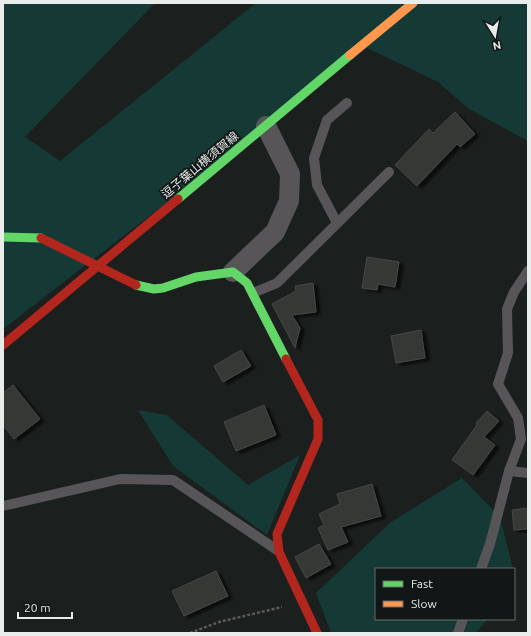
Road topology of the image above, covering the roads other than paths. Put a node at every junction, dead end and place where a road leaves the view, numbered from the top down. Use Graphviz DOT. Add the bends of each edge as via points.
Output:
graph roads {
  1 [pos="413,3"];
  2 [pos="347,103"];
  3 [pos="266,126"];
  4 [pos="389,172"];
  5 [pos="337,223"];
  6 [pos="3,237"];
  7 [pos="528,271"];
  8 [pos="233,272"];
  9 [pos="253,293"];
  10 [pos="3,345"];
  11 [pos="509,471"];
  12 [pos="528,472"];
  13 [pos="3,506"];
  14 [pos="279,552"];
  15 [pos="481,568"];
  16 [pos="463,620"];
  17 [pos="317,633"];
  18 [pos="458,633"];
  1 -- 3 [label="street, 逗子葉山横須賀線"];
  2 -- 5 [label="lane" via="327,120 314,158 317,185"];
  3 -- 8 [label="street" via="290,174 289,201 275,232"];
  3 -- 10 [label="street, 逗子葉山横須賀線"];
  4 -- 5 [label="lane"];
  5 -- 9 [label="lane" via="277,283"];
  6 -- 8 [label="street, bridge" via="41,238 136,285 154,289 196,277"];
  7 -- 11 [label="lane" via="514,292 507,309 508,353 498,384 518,418 521,439"];
  8 -- 9 [label="street" via="247,283"];
  9 -- 14 [label="street" via="318,420 318,440 277,534"];
  11 -- 12 [label="lane"];
  11 -- 15 [label="lane"];
  13 -- 14 [label="lane" via="120,479 173,480"];
  14 -- 17 [label="street"];
  16 -- 18 [label="lane"];
}
